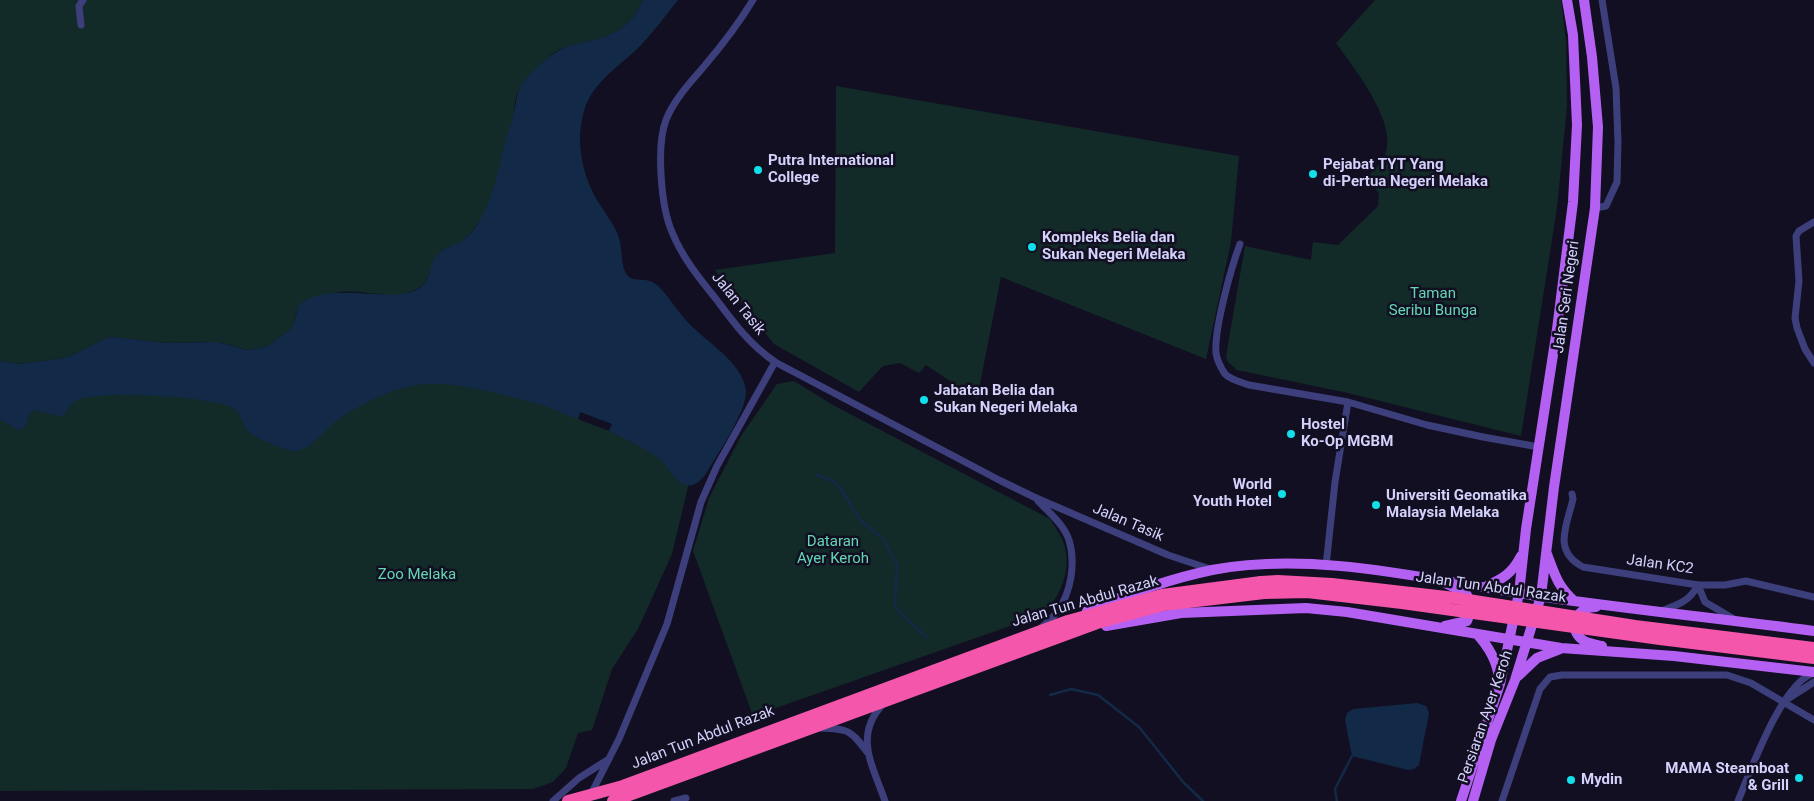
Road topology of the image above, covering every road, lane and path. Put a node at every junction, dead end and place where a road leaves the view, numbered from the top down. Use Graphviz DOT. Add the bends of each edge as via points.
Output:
graph roads {
  1 [pos="83,0"];
  2 [pos="753,0"];
  3 [pos="1567,0"];
  4 [pos="1584,0"];
  5 [pos="1602,0"];
  6 [pos="81,26"];
  7 [pos="1595,208"];
  8 [pos="1814,222"];
  9 [pos="1240,244"];
  10 [pos="775,362"];
  11 [pos="1814,363"];
  12 [pos="1348,402"];
  13 [pos="1539,447"];
  14 [pos="1572,494"];
  15 [pos="1034,497"];
  16 [pos="1523,550"];
  17 [pos="1546,551"];
  18 [pos="1326,566"];
  19 [pos="1213,570"];
  20 [pos="1438,579"];
  21 [pos="1698,585"];
  22 [pos="1485,587"];
  23 [pos="1262,588"];
  24 [pos="1519,593"];
  25 [pos="1540,596"];
  26 [pos="1814,597"];
  27 [pos="1574,601"];
  28 [pos="1627,607"];
  29 [pos="1659,611"];
  30 [pos="1736,620"];
  31 [pos="1072,626"];
  32 [pos="1436,627"];
  33 [pos="1039,630"];
  34 [pos="1814,631"];
  35 [pos="1478,634"];
  36 [pos="1509,640"];
  37 [pos="1527,643"];
  38 [pos="1561,648"];
  39 [pos="1814,648"];
  40 [pos="1628,653"];
  41 [pos="1814,658"];
  42 [pos="1814,672"];
  43 [pos="1515,680"];
  44 [pos="1814,682"];
  45 [pos="1500,684"];
  46 [pos="887,700"];
  47 [pos="1783,702"];
  48 [pos="1814,720"];
  49 [pos="812,728"];
  50 [pos="869,754"];
  51 [pos="611,758"];
  52 [pos="590,796"];
  53 [pos="686,798"];
  54 [pos="553,801"];
  55 [pos="568,801"];
  56 [pos="613,801"];
  57 [pos="674,801"];
  58 [pos="885,801"];
  59 [pos="1461,801"];
  60 [pos="1473,801"];
  61 [pos="1502,801"];
  62 [pos="1738,801"];
  1 -- 6 [label="street" via="80,6"];
  2 -- 10 [label="street, Jalan Tasik" via="666,120 660,165 668,222 686,259 747,339"];
  3 -- 13 [label="main road, Jalan Seri Negeri" via="1573,35 1577,125 1573,202"];
  4 -- 7 [label="main road, Jalan Seri Negeri" via="1598,127"];
  5 -- 7 [label="street" via="1616,88 1617,182 1606,206"];
  7 -- 17 [label="main road, Jalan Seri Negeri"];
  8 -- 11 [label="street" via="1799,230 1796,236 1799,280 1795,309 1797,328"];
  9 -- 12 [label="street" via="1221,313 1216,346 1216,355 1226,375 1249,385"];
  10 -- 15 [label="street, Jalan Tasik"];
  10 -- 51 [label="street" via="701,502 667,624"];
  12 -- 13 [label="street" via="1427,425"];
  12 -- 18 [label="street"];
  13 -- 16 [label="main road, Jalan Seri Negeri"];
  14 -- 21 [label="street, Jalan KC2" via="1563,543 1565,551 1576,564"];
  15 -- 19 [label="street, Jalan Tasik" via="1168,555"];
  15 -- 33 [label="street, Jalan Tasik" via="1064,531 1072,556 1065,598 1057,612"];
  16 -- 22 [label="main road" via="1516,567 1508,575"];
  16 -- 24 [label="main road, Jalan Seri Negeri"];
  17 -- 25 [label="main road, Jalan Seri Negeri"];
  17 -- 27 [label="main road" via="1558,582"];
  18 -- 19 [label="main road" via="1282,564"];
  18 -- 20 [label="main road"];
  19 -- 31 [label="main road" via="1126,595 1085,612"];
  20 -- 22 [label="main road"];
  20 -- 32 [label="main road" via="1466,593 1472,607 1468,621"];
  21 -- 26 [label="street, Jalan KC2" via="1746,581"];
  21 -- 29 [label="street" via="1686,601"];
  21 -- 30 [label="street" via="1705,602"];
  22 -- 24 [label="main road"];
  23 -- 31 [label="highway, Jalan Tun Abdul Razak" via="1164,605"];
  23 -- 39 [label="highway, Jalan Tun Abdul Razak, bridge" via="1278,581 1332,584"];
  23 -- 41 [label="highway, Jalan Tun Abdul Razak, bridge" via="1402,603"];
  24 -- 25 [label="main road"];
  24 -- 36 [label="main road, Persiaran Ayer Keroh"];
  25 -- 27 [label="main road"];
  25 -- 37 [label="main road, Persiaran Ayer Keroh"];
  27 -- 28 [label="main road"];
  28 -- 29 [label="main road"];
  28 -- 40 [label="main road" via="1588,607 1579,612 1574,622 1577,633 1585,642"];
  29 -- 30 [label="main road"];
  30 -- 34 [label="main road"];
  31 -- 32 [label="main road" via="1180,613 1306,608"];
  31 -- 33 [label="highway, Jalan Tun Abdul Razak"];
  31 -- 46 [label="highway, Jalan Tun Abdul Razak"];
  32 -- 35 [label="main road"];
  33 -- 52 [label="highway, Jalan Tun Abdul Razak"];
  35 -- 36 [label="main road"];
  35 -- 45 [label="main road" via="1494,657"];
  36 -- 37 [label="main road"];
  36 -- 45 [label="main road, Persiaran Ayer Keroh"];
  37 -- 38 [label="main road"];
  37 -- 43 [label="main road, Persiaran Ayer Keroh"];
  38 -- 40 [label="main road"];
  38 -- 43 [label="main road" via="1537,658"];
  40 -- 42 [label="main road"];
  42 -- 47 [label="street" via="1801,679"];
  43 -- 60 [label="main road, Persiaran Ayer Keroh"];
  44 -- 47 [label="street"];
  45 -- 59 [label="main road, Persiaran Ayer Keroh"];
  46 -- 49 [label="highway, Jalan Tun Abdul Razak"];
  46 -- 50 [label="street" via="876,711 868,727"];
  47 -- 48 [label="street"];
  47 -- 61 [label="street" via="1751,683 1727,675 1550,677 1540,689"];
  47 -- 62 [label="street"];
  49 -- 50 [label="street" via="842,729 851,733"];
  49 -- 56 [label="highway, Jalan Tun Abdul Razak"];
  50 -- 58 [label="street"];
  51 -- 52 [label="street"];
  51 -- 54 [label="street" via="579,778"];
  52 -- 55 [label="highway, Jalan Tun Abdul Razak"];
  53 -- 57 [label="street"];
}
